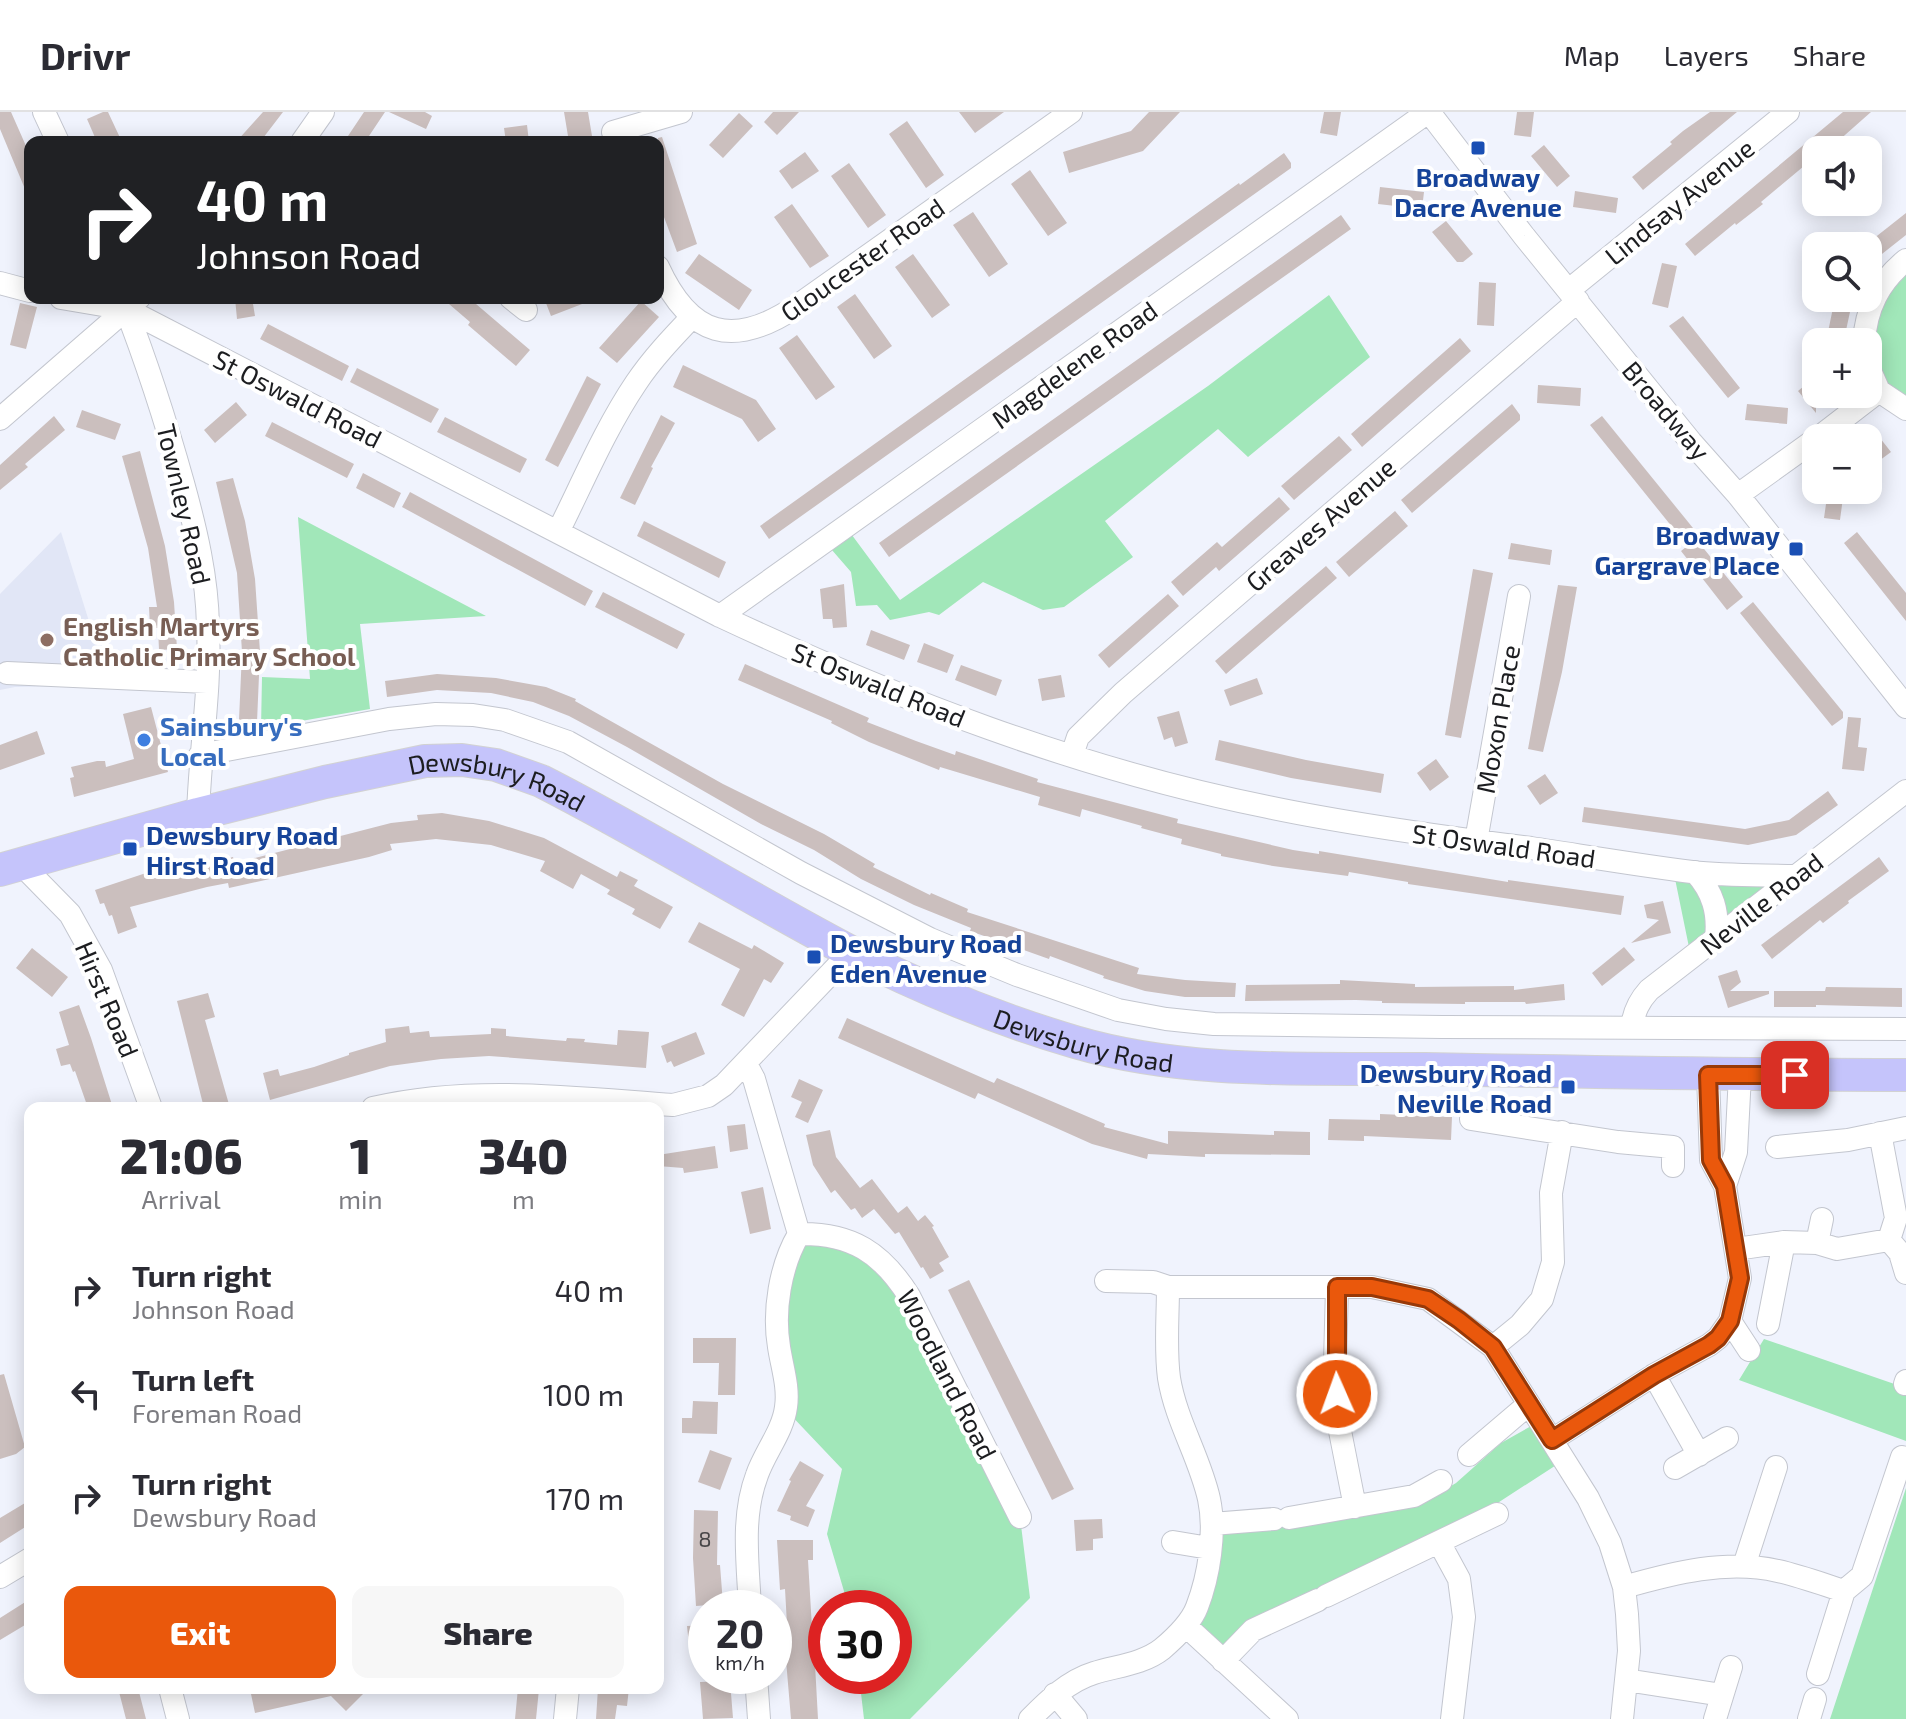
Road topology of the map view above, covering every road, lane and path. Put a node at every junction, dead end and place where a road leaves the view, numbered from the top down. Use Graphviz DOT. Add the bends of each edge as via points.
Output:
graph roads {
  1 [pos="44,112"];
  2 [pos="323,112"];
  3 [pos="681,112"];
  4 [pos="1071,112"];
  5 [pos="1788,112"];
  6 [pos="1432,113"];
  7 [pos="613,129"];
  8 [pos="55,136"];
  9 [pos="306,136"];
  10 [pos="1906,260"];
  11 [pos="664,278"];
  12 [pos="0,283"];
  13 [pos="24,289"];
  14 [pos="1574,295"];
  15 [pos="127,304"];
  16 [pos="130,304"];
  17 [pos="133,304"];
  18 [pos="692,317"];
  19 [pos="1865,328"];
  20 [pos="1882,393"];
  21 [pos="1857,408"];
  22 [pos="1906,409"];
  23 [pos="0,419"];
  24 [pos="1836,424"];
  25 [pos="1802,450"];
  26 [pos="1738,495"];
  27 [pos="558,532"];
  28 [pos="1519,596"];
  29 [pos="720,616"];
  30 [pos="7,673"];
  31 [pos="207,682"];
  32 [pos="1906,707"];
  33 [pos="200,755"];
  34 [pos="1072,755"];
  35 [pos="1906,791"];
  36 [pos="198,814"];
  37 [pos="1476,841"];
  38 [pos="10,866"];
  39 [pos="1695,872"];
  40 [pos="1795,876"];
  41 [pos="1716,939"];
  42 [pos="851,952"];
  43 [pos="1632,1026"];
  44 [pos="1906,1029"];
  45 [pos="746,1064"];
  46 [pos="1708,1075"];
  47 [pos="1740,1075"];
  48 [pos="1906,1075"];
  49 [pos="149,1102"];
  50 [pos="399,1102"];
  51 [pos="626,1102"];
  52 [pos="664,1104"];
  53 [pos="1471,1119"];
  54 [pos="1906,1128"];
  55 [pos="1562,1132"];
  56 [pos="1880,1133"];
  57 [pos="1777,1147"];
  58 [pos="1673,1166"];
  59 [pos="1725,1186"];
  60 [pos="1822,1219"];
  61 [pos="799,1234"];
  62 [pos="1889,1240"];
  63 [pos="1784,1242"];
  64 [pos="1817,1243"];
  65 [pos="1736,1249"];
  66 [pos="1906,1273"];
  67 [pos="1106,1281"];
  68 [pos="1168,1287"];
  69 [pos="1337,1287"];
  70 [pos="1730,1321"];
  71 [pos="1768,1324"];
  72 [pos="1493,1347"];
  73 [pos="1749,1350"];
  74 [pos="1654,1375"];
  75 [pos="1529,1404"];
  76 [pos="1727,1438"];
  77 [pos="1552,1440"];
  78 [pos="1469,1455"];
  79 [pos="1699,1455"];
  80 [pos="1902,1457"];
  81 [pos="1776,1467"];
  82 [pos="1675,1468"];
  83 [pos="1441,1481"];
  84 [pos="1355,1507"];
  85 [pos="1497,1514"];
  86 [pos="1020,1517"];
  87 [pos="1212,1524"];
  88 [pos="1173,1542"];
  89 [pos="1440,1544"];
  90 [pos="1209,1548"];
  91 [pos="24,1563"];
  92 [pos="1744,1566"];
  93 [pos="0,1577"];
  94 [pos="1624,1587"];
  95 [pos="749,1590"];
  96 [pos="1844,1591"];
  97 [pos="1186,1626"];
  98 [pos="1223,1661"];
  99 [pos="1731,1667"];
  100 [pos="1818,1674"];
  101 [pos="1626,1680"];
  102 [pos="172,1694"];
  103 [pos="567,1694"];
  104 [pos="757,1694"];
  105 [pos="1055,1694"];
  106 [pos="1722,1695"];
  107 [pos="178,1719"];
  108 [pos="565,1719"];
  109 [pos="759,1719"];
  110 [pos="1030,1719"];
  111 [pos="1076,1719"];
  112 [pos="1287,1719"];
  113 [pos="1452,1719"];
  114 [pos="1622,1719"];
  115 [pos="1715,1719"];
  1 -- 8 [label="street"];
  2 -- 9 [label="street"];
  3 -- 7 [label="street"];
  4 -- 18 [label="street, Gloucester Road" via="777,320 740,332"];
  5 -- 14 [label="street, Lindsay Avenue"];
  6 -- 14 [label="street, Broadway"];
  6 -- 29 [label="street, Magdelene Road"];
  10 -- 19 [label="street" via="1875,293"];
  11 -- 18 [label="street"];
  12 -- 13 [label="street"];
  14 -- 26 [label="street, Broadway"];
  14 -- 34 [label="street, Greaves Avenue" via="1123,693 1078,737"];
  15 -- 23 [label="street"];
  16 -- 31 [label="street, Townley Road" via="204,571"];
  17 -- 27 [label="street, St Oswald Road"];
  18 -- 27 [label="street" via="636,382"];
  20 -- 22 [label="street"];
  21 -- 24 [label="street"];
  25 -- 26 [label="street"];
  26 -- 32 [label="street, Broadway"];
  27 -- 29 [label="street, St Oswald Road"];
  28 -- 37 [label="street, Moxon Place"];
  29 -- 34 [label="street, St Oswald Road" via="894,693"];
  30 -- 31 [label="street"];
  31 -- 33 [label="street, Townley Road"];
  33 -- 36 [label="street, Townley Road"];
  33 -- 43 [label="street, Dewsbury Road" via="405,717 473,715 505,720 568,742 921,935 1118,1010 1214,1024"];
  34 -- 37 [label="street, St Oswald Road" via="1267,807"];
  35 -- 40 [label="street, Neville Road"];
  36 -- 38 [label="highway, Dewsbury Road"];
  36 -- 42 [label="highway, Dewsbury Road" via="425,761 496,765 577,799"];
  37 -- 39 [label="street, St Oswald Road"];
  38 -- 49 [label="street, Hirst Road" via="70,914 101,970"];
  39 -- 40 [label="street, St Oswald Road"];
  39 -- 41 [label="street" via="1715,904"];
  40 -- 41 [label="street, Neville Road"];
  41 -- 43 [label="street, Neville Road" via="1649,990 1639,1001"];
  42 -- 45 [label="street"];
  42 -- 46 [label="highway, Dewsbury Road" via="971,1007 1139,1057 1271,1067"];
  43 -- 44 [label="street, Dewsbury Road"];
  45 -- 52 [label="street" via="708,1096"];
  45 -- 61 [label="street"];
  46 -- 47 [label="highway, Dewsbury Road"];
  46 -- 59 [label="street" via="1711,1160"];
  47 -- 48 [label="highway, Dewsbury Road"];
  47 -- 59 [label="street" via="1736,1152"];
  50 -- 51 [label="street" via="455,1094"];
  53 -- 55 [label="street"];
  54 -- 56 [label="street"];
  55 -- 58 [label="street" via="1673,1147"];
  55 -- 72 [label="street" via="1551,1193 1553,1262 1542,1299"];
  56 -- 57 [label="street"];
  56 -- 62 [label="street" via="1896,1218"];
  59 -- 65 [label="street"];
  60 -- 64 [label="street"];
  61 -- 86 [label="street, Woodland Road" via="861,1245 894,1272"];
  61 -- 95 [label="street" via="781,1284 777,1317 786,1410 750,1501"];
  62 -- 64 [label="street" via="1837,1249"];
  62 -- 66 [label="street"];
  63 -- 64 [label="street"];
  63 -- 65 [label="street"];
  63 -- 71 [label="street"];
  65 -- 70 [label="street" via="1740,1278"];
  67 -- 68 [label="street"];
  68 -- 69 [label="street"];
  68 -- 87 [label="street" via="1169,1377 1209,1497"];
  69 -- 72 [label="street" via="1372,1287 1428,1299"];
  69 -- 84 [label="street" via="1339,1426"];
  70 -- 73 [label="street"];
  70 -- 74 [label="street" via="1709,1345"];
  72 -- 75 [label="street"];
  74 -- 77 [label="street"];
  74 -- 79 [label="street"];
  75 -- 77 [label="street"];
  75 -- 78 [label="street"];
  76 -- 79 [label="street"];
  77 -- 94 [label="street" via="1588,1498"];
  79 -- 82 [label="street"];
  80 -- 96 [label="street" via="1862,1576"];
  81 -- 92 [label="street"];
  83 -- 84 [label="street" via="1414,1496"];
  84 -- 87 [label="street"];
  85 -- 89 [label="street"];
  87 -- 90 [label="street"];
  88 -- 90 [label="street"];
  89 -- 98 [label="street" via="1253,1630"];
  89 -- 113 [label="street" via="1459,1579 1464,1617"];
  90 -- 97 [label="street" via="1197,1609"];
  91 -- 93 [label="street"];
  92 -- 94 [label="street" via="1680,1571"];
  92 -- 96 [label="street"];
  94 -- 101 [label="street"];
  96 -- 100 [label="street"];
  97 -- 98 [label="street"];
  97 -- 105 [label="street" via="1160,1651 1090,1674"];
  98 -- 112 [label="street"];
  99 -- 106 [label="street"];
  101 -- 106 [label="street"];
  101 -- 114 [label="street"];
  102 -- 107 [label="street"];
  103 -- 108 [label="street"];
  104 -- 109 [label="street"];
  105 -- 110 [label="street"];
  105 -- 111 [label="street"];
  106 -- 115 [label="street"];
}
